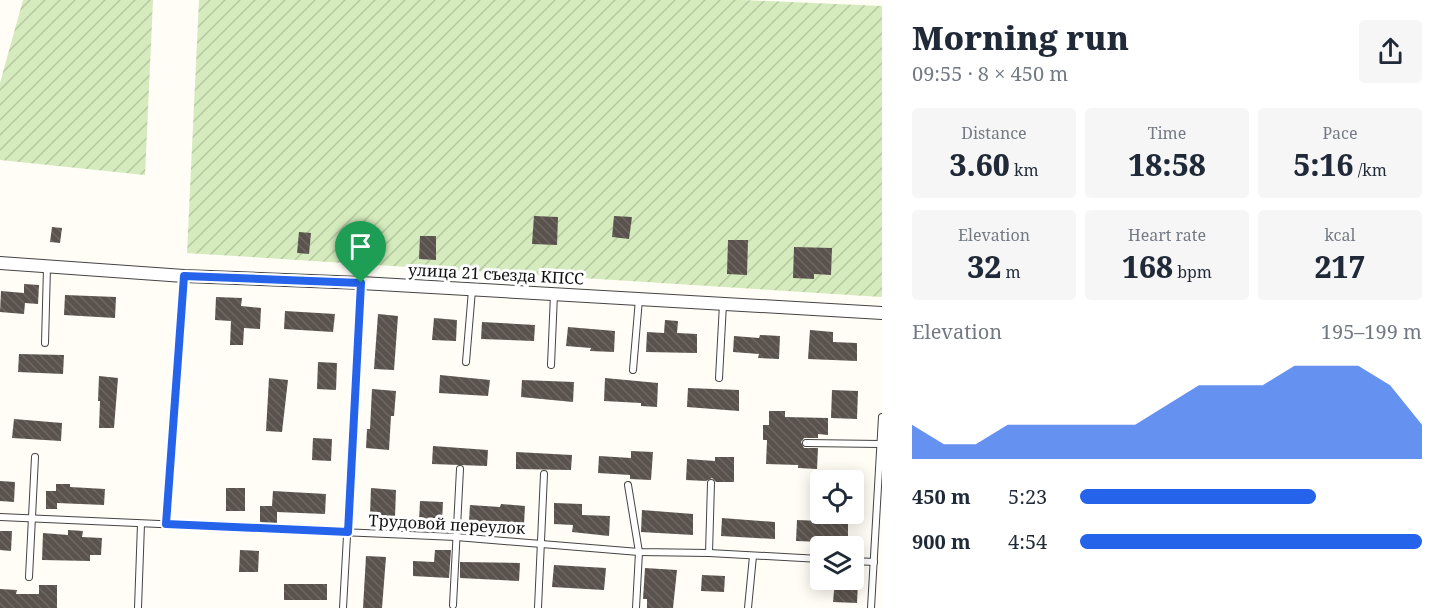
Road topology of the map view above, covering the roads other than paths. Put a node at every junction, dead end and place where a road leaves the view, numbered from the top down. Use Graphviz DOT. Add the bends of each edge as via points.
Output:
graph roads {
  1 [pos="0,263"];
  2 [pos="48,266"];
  3 [pos="184,276"];
  4 [pos="361,283"];
  5 [pos="472,290"];
  6 [pos="555,294"];
  7 [pos="639,299"];
  8 [pos="723,304"];
  9 [pos="882,313"];
  10 [pos="45,343"];
  11 [pos="466,362"];
  12 [pos="551,365"];
  13 [pos="633,370"];
  14 [pos="719,378"];
  15 [pos="882,417"];
  16 [pos="806,443"];
  17 [pos="880,444"];
  18 [pos="35,457"];
  19 [pos="460,469"];
  20 [pos="544,474"];
  21 [pos="711,483"];
  22 [pos="628,485"];
  23 [pos="880,487"];
  24 [pos="0,517"];
  25 [pos="31,519"];
  26 [pos="141,524"];
  27 [pos="166,524"];
  28 [pos="348,532"];
  29 [pos="456,537"];
  30 [pos="541,543"];
  31 [pos="639,552"];
  32 [pos="709,553"];
  33 [pos="753,556"];
  34 [pos="810,559"];
  35 [pos="864,562"];
  36 [pos="874,562"];
  37 [pos="873,570"];
  38 [pos="882,571"];
  39 [pos="29,577"];
  40 [pos="453,605"];
  41 [pos="138,608"];
  42 [pos="343,608"];
  43 [pos="538,608"];
  44 [pos="636,608"];
  45 [pos="748,608"];
  46 [pos="871,608"];
  1 -- 2 [label="street, улица 21 съезда КПСС"];
  2 -- 3 [label="street, улица 21 съезда КПСС"];
  2 -- 10 [label="lane"];
  3 -- 4 [label="street, улица 21 съезда КПСС"];
  3 -- 27 [label="lane"];
  4 -- 5 [label="street, улица 21 съезда КПСС"];
  4 -- 28 [label="lane"];
  5 -- 6 [label="street, улица 21 съезда КПСС"];
  5 -- 11 [label="lane"];
  6 -- 7 [label="street, улица 21 съезда КПСС"];
  6 -- 12 [label="lane"];
  7 -- 8 [label="street, улица 21 съезда КПСС"];
  7 -- 13 [label="lane"];
  8 -- 9 [label="street, улица 21 съезда КПСС"];
  8 -- 14 [label="lane"];
  15 -- 17 [label="lane"];
  16 -- 17 [label="lane"];
  17 -- 23 [label="lane"];
  18 -- 25 [label="lane"];
  19 -- 29 [label="lane"];
  20 -- 30 [label="lane"];
  21 -- 32 [label="lane"];
  22 -- 31 [label="lane"];
  23 -- 36 [label="lane"];
  24 -- 25 [label="lane, Трудовой переулок"];
  25 -- 26 [label="lane, Трудовой переулок"];
  25 -- 39 [label="lane"];
  26 -- 27 [label="lane, Трудовой переулок"];
  26 -- 41 [label="lane"];
  27 -- 28 [label="lane, Трудовой переулок"];
  28 -- 29 [label="lane, Трудовой переулок"];
  28 -- 42 [label="lane"];
  29 -- 30 [label="lane, Трудовой переулок"];
  29 -- 40 [label="lane"];
  30 -- 31 [label="lane, Трудовой переулок"];
  30 -- 43 [label="lane"];
  31 -- 32 [label="lane, Трудовой переулок"];
  31 -- 44 [label="lane"];
  32 -- 33 [label="lane, Трудовой переулок"];
  33 -- 34 [label="lane, Трудовой переулок"];
  33 -- 45 [label="lane"];
  35 -- 36 [label="lane"];
  36 -- 37 [label="lane"];
  37 -- 38 [label="lane"];
  37 -- 46 [label="lane"];
}
